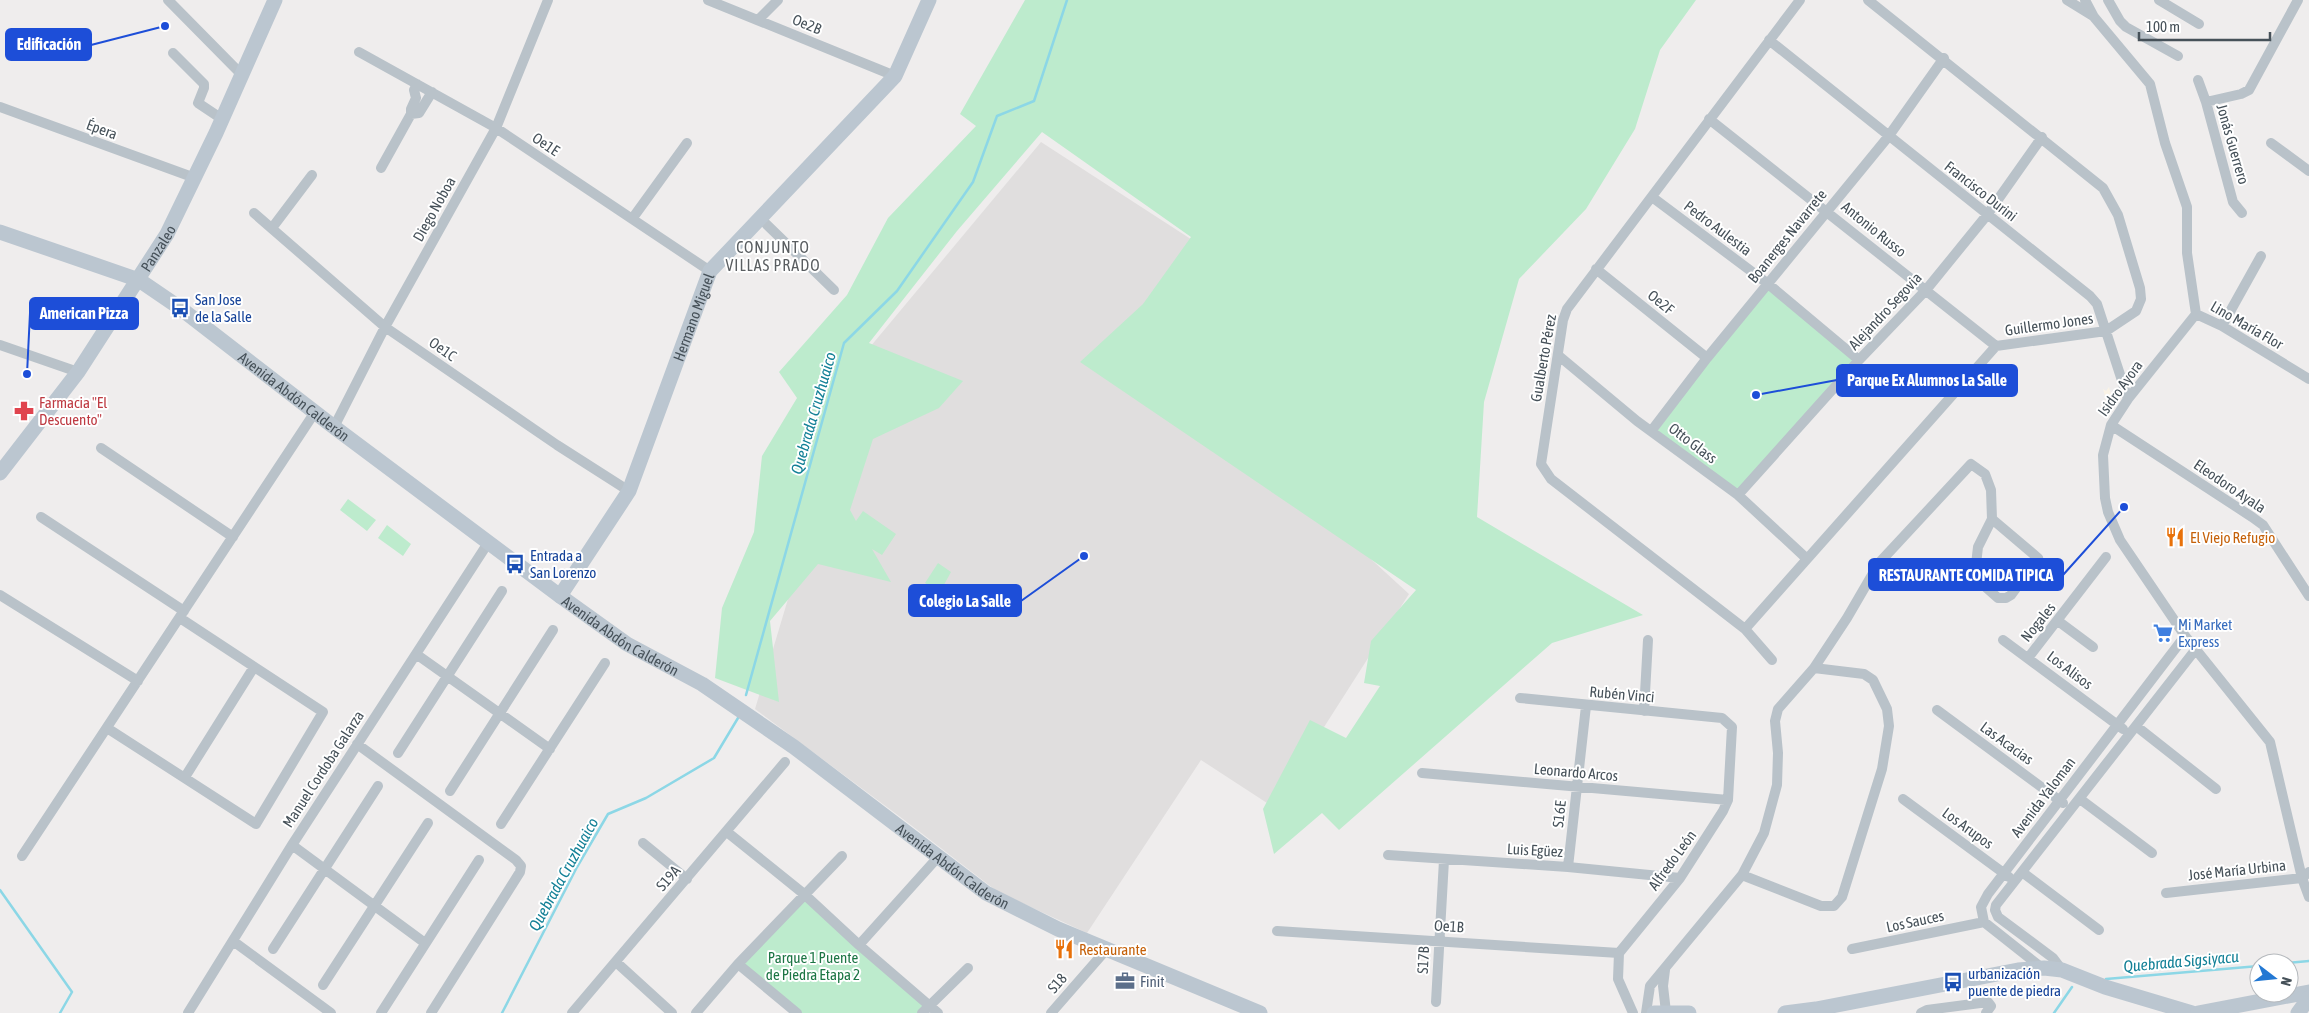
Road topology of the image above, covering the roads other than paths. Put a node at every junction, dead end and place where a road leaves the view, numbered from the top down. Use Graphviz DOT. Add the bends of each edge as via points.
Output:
graph roads {
  1 [pos="168,0"];
  2 [pos="275,0"];
  3 [pos="548,0"];
  4 [pos="708,0"];
  5 [pos="778,0"];
  6 [pos="929,0"];
  7 [pos="1800,0"];
  8 [pos="1868,0"];
  9 [pos="2067,0"];
  10 [pos="2085,0"];
  11 [pos="2108,0"];
  12 [pos="2159,0"];
  13 [pos="2298,0"];
  14 [pos="2094,17"];
  15 [pos="758,20"];
  16 [pos="2199,24"];
  17 [pos="1769,40"];
  18 [pos="360,52"];
  19 [pos="173,53"];
  20 [pos="2178,56"];
  21 [pos="1944,58"];
  22 [pos="241,74"];
  23 [pos="895,76"];
  24 [pos="2198,80"];
  25 [pos="417,84"];
  26 [pos="432,92"];
  27 [pos="2206,102"];
  28 [pos="0,107"];
  29 [pos="411,114"];
  30 [pos="222,119"];
  31 [pos="1709,119"];
  32 [pos="496,128"];
  33 [pos="1888,137"];
  34 [pos="2042,137"];
  35 [pos="687,143"];
  36 [pos="2271,143"];
  37 [pos="381,168"];
  38 [pos="2309,171"];
  39 [pos="312,175"];
  40 [pos="195,178"];
  41 [pos="1652,197"];
  42 [pos="1826,211"];
  43 [pos="254,213"];
  44 [pos="2242,213"];
  45 [pos="1987,215"];
  46 [pos="760,218"];
  47 [pos="632,219"];
  48 [pos="272,228"];
  49 [pos="0,232"];
  50 [pos="2261,256"];
  51 [pos="1596,269"];
  52 [pos="710,271"];
  53 [pos="139,280"];
  54 [pos="1768,284"];
  55 [pos="834,290"];
  56 [pos="1926,290"];
  57 [pos="2196,314"];
  58 [pos="2222,326"];
  59 [pos="385,327"];
  60 [pos="2106,331"];
  61 [pos="0,345"];
  62 [pos="1996,346"];
  63 [pos="1559,356"];
  64 [pos="1707,358"];
  65 [pos="1859,360"];
  66 [pos="78,372"];
  67 [pos="2309,378"];
  68 [pos="2128,398"];
  69 [pos="315,412"];
  70 [pos="2111,425"];
  71 [pos="334,427"];
  72 [pos="1652,430"];
  73 [pos="101,448"];
  74 [pos="0,473"];
  75 [pos="629,491"];
  76 [pos="1738,496"];
  77 [pos="41,517"];
  78 [pos="1992,519"];
  79 [pos="233,537"];
  80 [pos="488,544"];
  81 [pos="2106,557"];
  82 [pos="1806,558"];
  83 [pos="502,591"];
  84 [pos="0,594"];
  85 [pos="560,596"];
  86 [pos="2309,596"];
  87 [pos="182,615"];
  88 [pos="2058,621"];
  89 [pos="1745,629"];
  90 [pos="553,630"];
  91 [pos="2186,636"];
  92 [pos="1648,640"];
  93 [pos="2003,640"];
  94 [pos="2093,646"];
  95 [pos="2196,649"];
  96 [pos="416,654"];
  97 [pos="2028,658"];
  98 [pos="1772,660"];
  99 [pos="605,663"];
  100 [pos="254,667"];
  101 [pos="1814,668"];
  102 [pos="448,676"];
  103 [pos="138,681"];
  104 [pos="1520,698"];
  105 [pos="1586,706"];
  106 [pos="1937,710"];
  107 [pos="1644,711"];
  108 [pos="500,713"];
  109 [pos="1722,718"];
  110 [pos="2118,726"];
  111 [pos="2136,726"];
  112 [pos="107,728"];
  113 [pos="2130,734"];
  114 [pos="358,744"];
  115 [pos="550,749"];
  116 [pos="398,753"];
  117 [pos="785,762"];
  118 [pos="1422,773"];
  119 [pos="185,776"];
  120 [pos="378,786"];
  121 [pos="1577,787"];
  122 [pos="2216,789"];
  123 [pos="450,791"];
  124 [pos="1903,799"];
  125 [pos="2080,799"];
  126 [pos="1728,800"];
  127 [pos="2059,800"];
  128 [pos="2071,809"];
  129 [pos="428,823"];
  130 [pos="501,824"];
  131 [pos="727,832"];
  132 [pos="643,843"];
  133 [pos="292,845"];
  134 [pos="2152,853"];
  135 [pos="1388,855"];
  136 [pos="22,856"];
  137 [pos="842,856"];
  138 [pos="939,856"];
  139 [pos="479,860"];
  140 [pos="1444,860"];
  141 [pos="1568,866"];
  142 [pos="325,869"];
  143 [pos="2022,872"];
  144 [pos="2005,873"];
  145 [pos="1742,875"];
  146 [pos="2306,875"];
  147 [pos="1680,878"];
  148 [pos="687,879"];
  149 [pos="2015,882"];
  150 [pos="2166,893"];
  151 [pos="804,894"];
  152 [pos="2309,897"];
  153 [pos="375,906"];
  154 [pos="1984,922"];
  155 [pos="2099,930"];
  156 [pos="1277,931"];
  157 [pos="232,941"];
  158 [pos="1439,941"];
  159 [pos="425,943"];
  160 [pos="859,946"];
  161 [pos="273,949"];
  162 [pos="1852,949"];
  163 [pos="1106,950"];
  164 [pos="1619,953"];
  165 [pos="616,962"];
  166 [pos="738,964"];
  167 [pos="968,968"];
  168 [pos="2042,968"];
  169 [pos="1666,970"];
  170 [pos="2062,970"];
  171 [pos="323,985"];
  172 [pos="2309,992"];
  173 [pos="2309,998"];
  174 [pos="1436,1002"];
  175 [pos="925,1009"];
  176 [pos="188,1013"];
  177 [pos="332,1013"];
  178 [pos="381,1013"];
  179 [pos="431,1013"];
  180 [pos="572,1013"];
  181 [pos="672,1013"];
  182 [pos="696,1013"];
  183 [pos="796,1013"];
  184 [pos="938,1013"];
  185 [pos="1051,1013"];
  186 [pos="1260,1013"];
  187 [pos="1633,1013"];
  188 [pos="1646,1013"];
  189 [pos="1660,1013"];
  190 [pos="1689,1013"];
  191 [pos="1785,1013"];
  192 [pos="1921,1013"];
  193 [pos="1986,1013"];
  194 [pos="2192,1013"];
  195 [pos="2198,1013"];
  196 [pos="2298,1013"];
  1 -- 22 [label="street"];
  2 -- 22 [label="street, Panzaleo"];
  3 -- 32 [label="street, Diego Noboa"];
  4 -- 15 [label="street, Oe2B"];
  5 -- 15 [label="street"];
  6 -- 23 [label="street, Hermano Miguel"];
  7 -- 17 [label="street, Gualberto Pérez"];
  8 -- 21 [label="street, Guillermo Jones"];
  9 -- 14 [label="street"];
  10 -- 14 [label="street"];
  11 -- 20 [label="street" via="2126,27"];
  12 -- 16 [label="street"];
  13 -- 27 [label="street" via="2249,90"];
  14 -- 57 [label="street" via="2150,84 2165,143 2187,207 2187,253"];
  15 -- 23 [label="street, Oe2B"];
  17 -- 31 [label="street, Gualberto Pérez"];
  17 -- 33 [label="street, Francisco Durini"];
  18 -- 25 [label="street, Oe1E"];
  19 -- 30 [label="street" via="204,84 198,103"];
  21 -- 33 [label="street, Boanerges Navarrete"];
  21 -- 34 [label="street, Guillermo Jones"];
  22 -- 30 [label="street, Panzaleo"];
  23 -- 46 [label="street, Hermano Miguel"];
  24 -- 27 [label="street, Jonás Guerrero"];
  25 -- 26 [label="street, Oe1E"];
  25 -- 29 [label="street"];
  26 -- 29 [label="street" via="419,114"];
  26 -- 32 [label="street, Oe1E"];
  27 -- 44 [label="street, Jonás Guerrero" via="2233,202"];
  28 -- 40 [label="street, Épera"];
  29 -- 37 [label="street"];
  30 -- 40 [label="street, Panzaleo"];
  31 -- 41 [label="street, Gualberto Pérez"];
  31 -- 42 [label="street, Antonio Russo"];
  32 -- 47 [label="street, Oe1E"];
  32 -- 59 [label="street, Diego Noboa"];
  33 -- 42 [label="street, Boanerges Navarrete"];
  33 -- 45 [label="street, Francisco Durini"];
  34 -- 45 [label="street, Alejandro Segovia"];
  34 -- 60 [label="street, Guillermo Jones" via="2103,188 2118,215 2141,299 2136,312"];
  35 -- 47 [label="street"];
  36 -- 38 [label="street"];
  39 -- 48 [label="street"];
  40 -- 53 [label="street, Panzaleo"];
  41 -- 51 [label="street, Gualberto Pérez"];
  41 -- 54 [label="street, Pedro Aulestia"];
  42 -- 54 [label="street, Boanerges Navarrete"];
  42 -- 56 [label="street, Antonio Russo"];
  43 -- 48 [label="street, Oe1C"];
  45 -- 56 [label="street, Alejandro Segovia"];
  45 -- 60 [label="street, Francisco Durini" via="2090,296 2097,304"];
  46 -- 52 [label="street, Hermano Miguel"];
  46 -- 55 [label="street"];
  47 -- 52 [label="street, Oe1E"];
  48 -- 59 [label="street, Oe1C"];
  49 -- 53 [label="street, Avenida Abdón Calderón"];
  50 -- 58 [label="street"];
  51 -- 63 [label="street, Gualberto Pérez" via="1567,309"];
  51 -- 64 [label="street, Oe2F"];
  52 -- 75 [label="street, Hermano Miguel"];
  53 -- 66 [label="street, Panzaleo"];
  53 -- 69 [label="street, Avenida Abdón Calderón"];
  54 -- 64 [label="street, Boanerges Navarrete"];
  54 -- 65 [label="street, Pedro Aulestia"];
  56 -- 62 [label="street, Antonio Russo"];
  56 -- 65 [label="street, Alejandro Segovia"];
  57 -- 58 [label="street, Lino María Flor"];
  57 -- 68 [label="street, Isidro Ayora"];
  58 -- 67 [label="street, Lino María Flor"];
  59 -- 71 [label="street, Diego Noboa"];
  59 -- 75 [label="street, Oe1C"];
  60 -- 62 [label="street, Guillermo Jones"];
  60 -- 68 [label="street, Francisco Durini"];
  61 -- 66 [label="street"];
  62 -- 82 [label="street, Guillermo Jones"];
  63 -- 72 [label="street, Otto Glass"];
  63 -- 89 [label="street, Gualberto Pérez" via="1541,455 1545,472"];
  64 -- 72 [label="street, Boanerges Navarrete"];
  65 -- 76 [label="street, Alejandro Segovia"];
  66 -- 74 [label="street, Panzaleo"];
  68 -- 70 [label="street, Isidro Ayora"];
  69 -- 71 [label="street, Avenida Abdón Calderón"];
  69 -- 79 [label="street"];
  70 -- 86 [label="street, Eleodoro Ayala" via="2252,516 2263,526"];
  70 -- 91 [label="street, Isidro Ayora" via="2103,455 2103,484 2108,512 2120,540"];
  71 -- 80 [label="street, Avenida Abdón Calderón"];
  72 -- 76 [label="street, Otto Glass"];
  73 -- 79 [label="street"];
  75 -- 85 [label="street, Hermano Miguel"];
  76 -- 82 [label="street, Otto Glass"];
  77 -- 87 [label="street"];
  78 -- 78 [label="street" via="1978,547 1975,573 1998,598 2006,598 2011,596 2038,558"];
  78 -- 101 [label="street" via="1991,490 1985,474 1971,464 1878,563"];
  79 -- 87 [label="street"];
  80 -- 85 [label="street, Avenida Abdón Calderón"];
  80 -- 96 [label="street, Manuel Cordoba Galarza"];
  81 -- 88 [label="street, Nogales"];
  82 -- 89 [label="street, Guillermo Jones"];
  83 -- 102 [label="street"];
  84 -- 103 [label="street"];
  85 -- 138 [label="street, Avenida Abdón Calderón" via="627,644 702,684 794,747"];
  87 -- 100 [label="street"];
  87 -- 103 [label="street"];
  88 -- 94 [label="street"];
  88 -- 97 [label="street, Nogales"];
  89 -- 98 [label="street, Gualberto Pérez"];
  90 -- 108 [label="street"];
  91 -- 95 [label="street, Isidro Ayora"];
  91 -- 110 [label="street, Avenida Yaloman"];
  92 -- 107 [label="street"];
  93 -- 97 [label="street, Los Alisos"];
  95 -- 111 [label="street, Avenida Yaloman"];
  95 -- 146 [label="street, Isidro Ayora" via="2270,742"];
  96 -- 102 [label="street"];
  96 -- 114 [label="street, Manuel Cordoba Galarza"];
  97 -- 110 [label="street, Los Alisos"];
  99 -- 115 [label="street"];
  100 -- 119 [label="street"];
  100 -- 119 [label="street" via="323,712 256,824"];
  101 -- 145 [label="street" via="1778,709 1777,785 1764,833"];
  101 -- 145 [label="street" via="1864,674 1873,680 1887,709 1882,769 1842,897 1834,906 1821,906"];
  102 -- 108 [label="street"];
  102 -- 116 [label="street"];
  103 -- 112 [label="street"];
  104 -- 105 [label="street, Rubén Vinci"];
  105 -- 107 [label="street, Rubén Vinci"];
  105 -- 121 [label="street, S16E"];
  106 -- 127 [label="street, Las Acacias"];
  107 -- 109 [label="street, Rubén Vinci"];
  108 -- 115 [label="street"];
  108 -- 123 [label="street"];
  109 -- 126 [label="street, Alfredo León" via="1730,723 1733,732"];
  110 -- 113 [label="street, Los Alisos"];
  110 -- 127 [label="street, Avenida Yaloman"];
  111 -- 113 [label="street, Avenida Yaloman"];
  111 -- 122 [label="street"];
  112 -- 119 [label="street"];
  112 -- 136 [label="street"];
  113 -- 125 [label="street, Avenida Yaloman"];
  114 -- 133 [label="street, Manuel Cordoba Galarza"];
  114 -- 179 [label="street" via="521,866"];
  115 -- 130 [label="street"];
  117 -- 131 [label="street, S19A"];
  118 -- 121 [label="street, Leonardo Arcos"];
  120 -- 142 [label="street"];
  121 -- 126 [label="street, Leonardo Arcos"];
  121 -- 141 [label="street, S16E"];
  124 -- 144 [label="street, Los Arupos"];
  125 -- 128 [label="street, Avenida Yaloman"];
  125 -- 134 [label="street"];
  126 -- 147 [label="street, Alfredo León"];
  127 -- 128 [label="street, Las Acacias"];
  127 -- 144 [label="street, Avenida Yaloman"];
  128 -- 143 [label="street, Avenida Yaloman"];
  129 -- 153 [label="street"];
  131 -- 148 [label="street, S19A"];
  131 -- 151 [label="street"];
  132 -- 148 [label="street"];
  133 -- 142 [label="street"];
  133 -- 157 [label="street, Manuel Cordoba Galarza"];
  135 -- 140 [label="street, Luis Egüez"];
  137 -- 151 [label="street"];
  138 -- 160 [label="street"];
  138 -- 163 [label="street, Avenida Abdón Calderón" via="986,894"];
  139 -- 159 [label="street"];
  140 -- 141 [label="street, Luis Egüez"];
  140 -- 158 [label="street, S17B"];
  141 -- 147 [label="street, Luis Egüez"];
  142 -- 153 [label="street"];
  142 -- 161 [label="street"];
  143 -- 149 [label="street, Avenida Yaloman"];
  143 -- 155 [label="street"];
  144 -- 149 [label="street, Los Arupos"];
  144 -- 154 [label="street, Avenida Yaloman" via="1981,907"];
  145 -- 169 [label="street"];
  146 -- 150 [label="street, José María Urbina"];
  146 -- 152 [label="street, Isidro Ayora"];
  147 -- 164 [label="street, Alfredo León"];
  148 -- 165 [label="street, S19A"];
  149 -- 170 [label="street, Avenida Yaloman" via="1996,905 1996,913 2050,955"];
  151 -- 160 [label="street"];
  151 -- 166 [label="street"];
  153 -- 159 [label="street"];
  153 -- 171 [label="street"];
  154 -- 162 [label="street, Los Sauces"];
  154 -- 168 [label="street"];
  156 -- 158 [label="street, Oe1B"];
  157 -- 176 [label="street, Manuel Cordoba Galarza"];
  157 -- 177 [label="street"];
  158 -- 164 [label="street, Oe1B"];
  158 -- 174 [label="street, S17B"];
  159 -- 178 [label="street"];
  160 -- 175 [label="street"];
  163 -- 185 [label="street, S18"];
  163 -- 186 [label="street, Avenida Abdón Calderón"];
  164 -- 187 [label="street" via="1618,979"];
  165 -- 180 [label="street, S19A"];
  165 -- 181 [label="street"];
  166 -- 182 [label="street"];
  166 -- 183 [label="street"];
  167 -- 175 [label="street"];
  168 -- 170 [label="street"];
  168 -- 191 [label="street"];
  169 -- 188 [label="street" via="1648,991"];
  169 -- 189 [label="street"];
  170 -- 194 [label="street"];
  172 -- 195 [label="street"];
  173 -- 196 [label="street"];
  175 -- 184 [label="street"];
  189 -- 190 [label="street"];
  192 -- 193 [label="street" via="1988,1002 1990,1006"];
}
